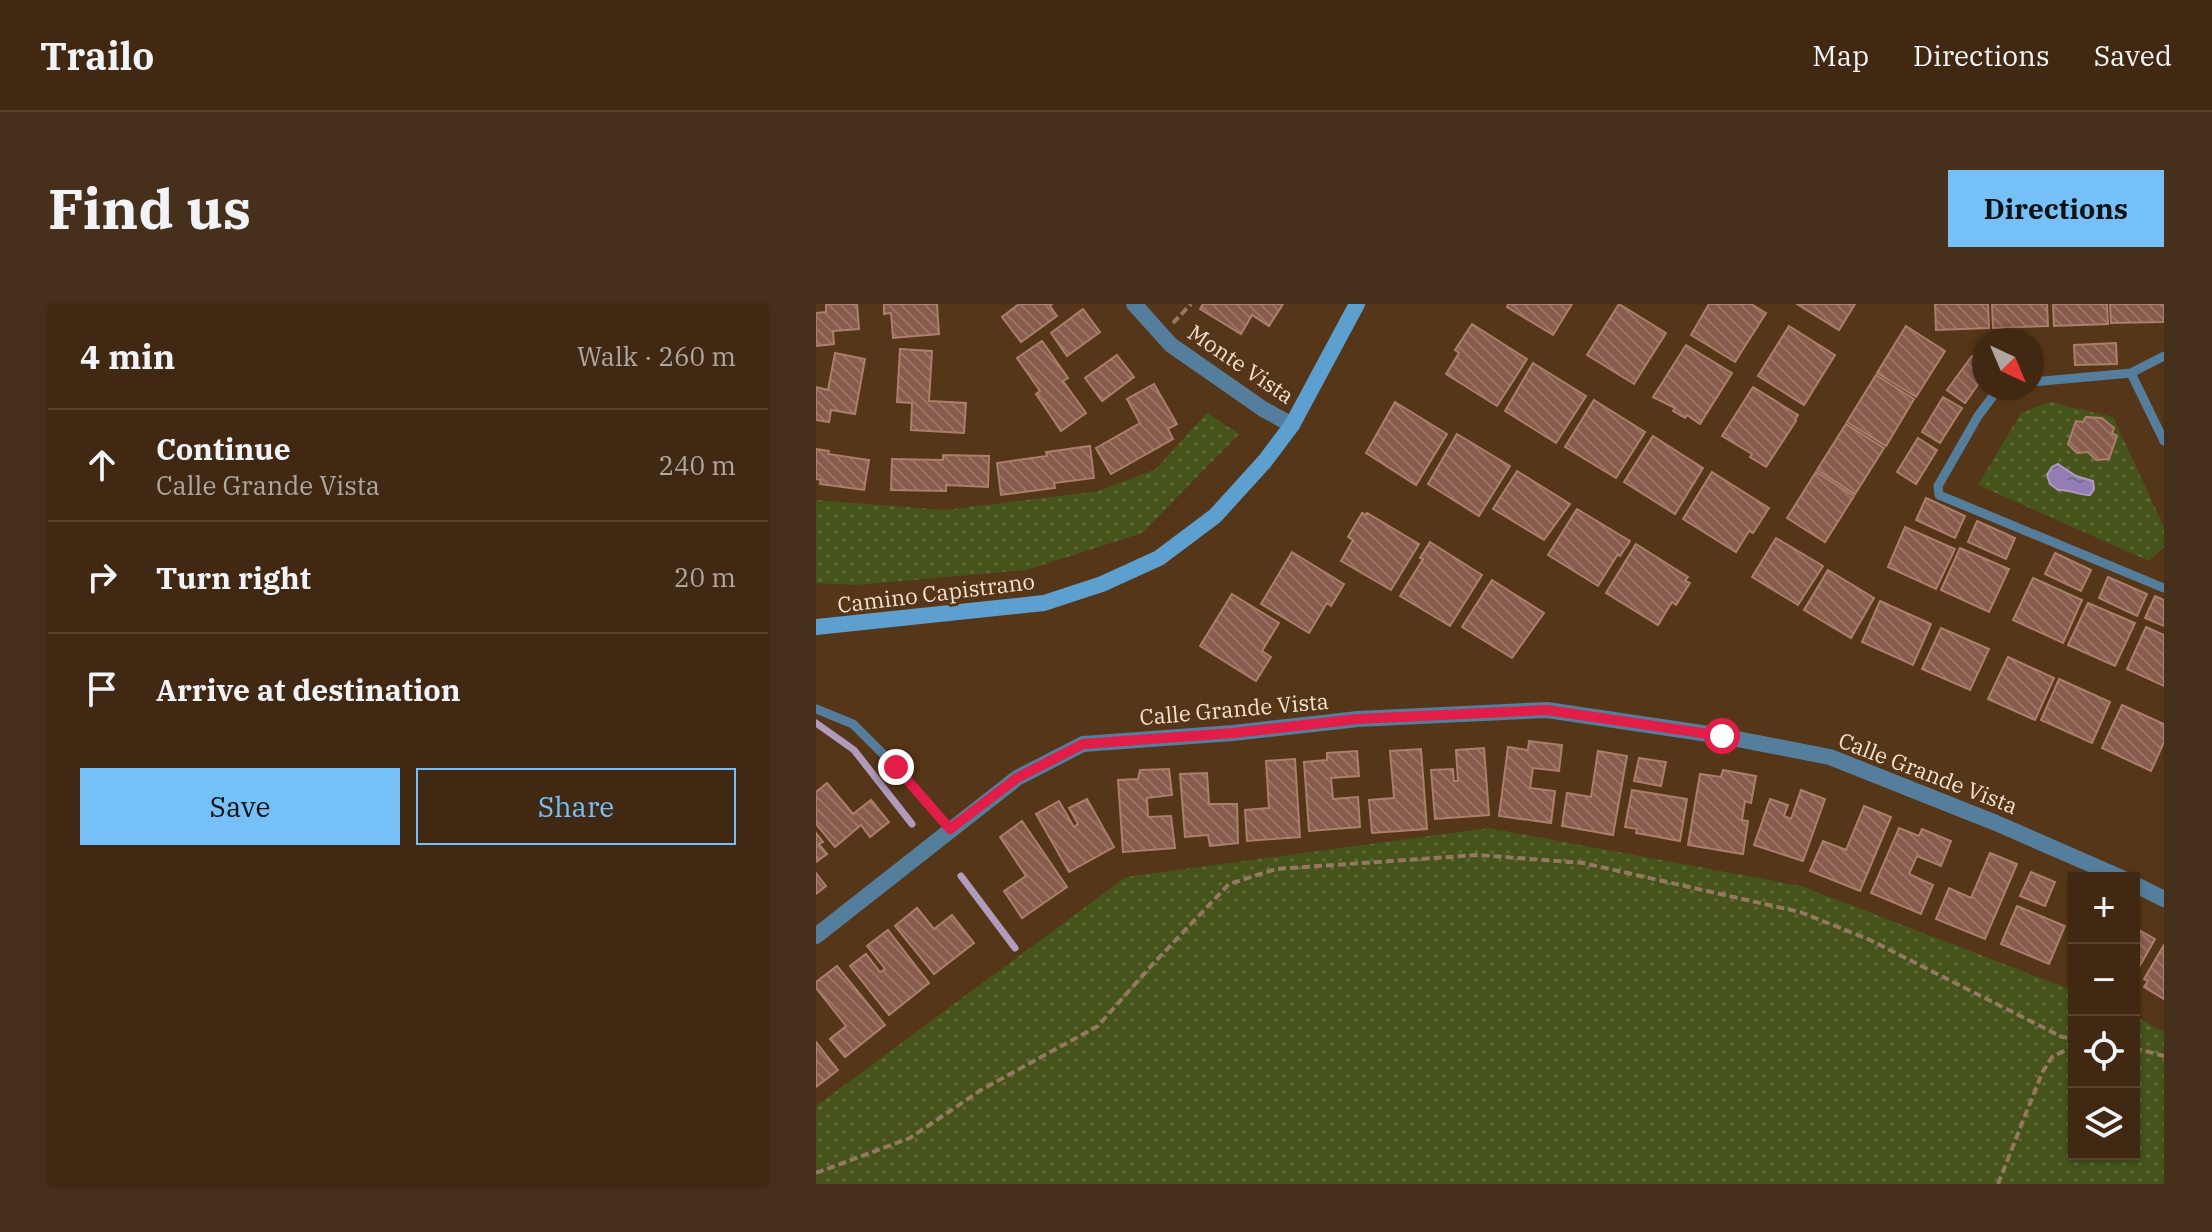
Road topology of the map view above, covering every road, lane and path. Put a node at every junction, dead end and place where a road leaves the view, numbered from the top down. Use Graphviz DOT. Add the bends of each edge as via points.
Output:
graph roads {
  1 [pos="1134,304"];
  2 [pos="1357,304"];
  3 [pos="2164,356"];
  4 [pos="2131,373"];
  5 [pos="2044,381"];
  6 [pos="1990,400"];
  7 [pos="1292,425"];
  8 [pos="2164,441"];
  9 [pos="2164,588"];
  10 [pos="816,627"];
  11 [pos="816,709"];
  12 [pos="950,829"];
  13 [pos="2108,872"];
  14 [pos="2140,887"];
  15 [pos="2164,899"];
  16 [pos="816,936"];
  17 [pos="2068,1038"];
  18 [pos="2068,1049"];
  19 [pos="2140,1050"];
  20 [pos="2164,1056"];
  21 [pos="816,1173"];
  22 [pos="1998,1184"];
  1 -- 7 [label="street, Monte Vista" via="1171,345"];
  2 -- 7 [label="main road, Camino Capistrano"];
  3 -- 4 [label="lane"];
  4 -- 5 [label="lane"];
  4 -- 8 [label="lane"];
  6 -- 9 [label="lane" via="1938,486 1939,495"];
  7 -- 10 [label="main road, Camino Capistrano" via="1215,516 1159,558 1102,584 1044,603"];
  11 -- 12 [label="lane" via="853,724"];
  12 -- 13 [label="street, Calle Grande Vista" via="1017,778 1083,744 1358,719 1547,710 1830,757"];
  12 -- 16 [label="street, Calle Grande Vista"];
  14 -- 15 [label="street"];
  17 -- 21 [label="path" via="1868,939 1800,912 1583,863 1478,855 1276,869 1229,884 1098,1026 981,1090 910,1138"];
  18 -- 22 [label="path" via="2052,1057 2042,1073"];
  19 -- 20 [label="path"];
}
